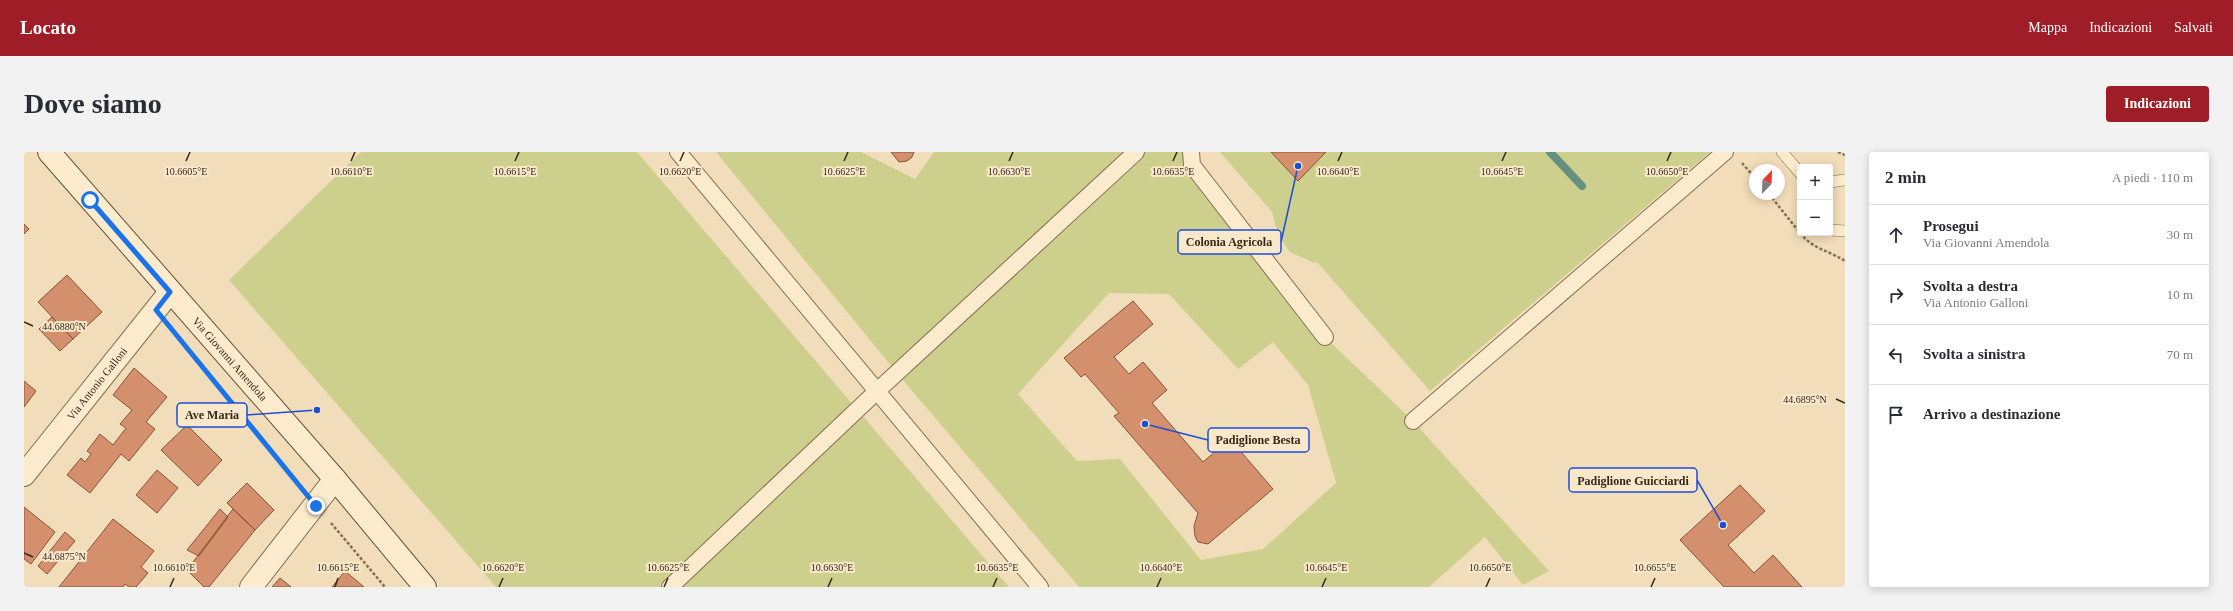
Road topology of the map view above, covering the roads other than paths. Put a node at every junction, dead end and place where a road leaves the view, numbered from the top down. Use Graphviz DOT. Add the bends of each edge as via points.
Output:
graph roads {
  1 [pos="49,152"];
  2 [pos="678,152"];
  3 [pos="1136,152"];
  4 [pos="1191,152"];
  5 [pos="1725,152"];
  6 [pos="1782,152"];
  7 [pos="1797,170"];
  8 [pos="1845,180"];
  9 [pos="1833,182"];
  10 [pos="1833,230"];
  11 [pos="1845,231"];
  12 [pos="170,292"];
  13 [pos="1325,337"];
  14 [pos="876,392"];
  15 [pos="1413,421"];
  16 [pos="24,474"];
  17 [pos="334,479"];
  18 [pos="251,587"];
  19 [pos="425,587"];
  20 [pos="670,587"];
  21 [pos="1040,587"];
  1 -- 12 [label="main road, Via Giovanni Amendola"];
  2 -- 14 [label="street"];
  3 -- 14 [label="street"];
  4 -- 13 [label="street" via="1192,165"];
  5 -- 15 [label="street"];
  6 -- 7 [label="lane"];
  8 -- 9 [label="lane"];
  10 -- 11 [label="lane"];
  12 -- 16 [label="main road, Via Antonio Galloni"];
  12 -- 17 [label="main road, Via Giovanni Amendola"];
  14 -- 20 [label="street"];
  14 -- 21 [label="street"];
  17 -- 18 [label="main road" via="316,506"];
  17 -- 19 [label="main road, Via Giovanni Amendola"];
}
